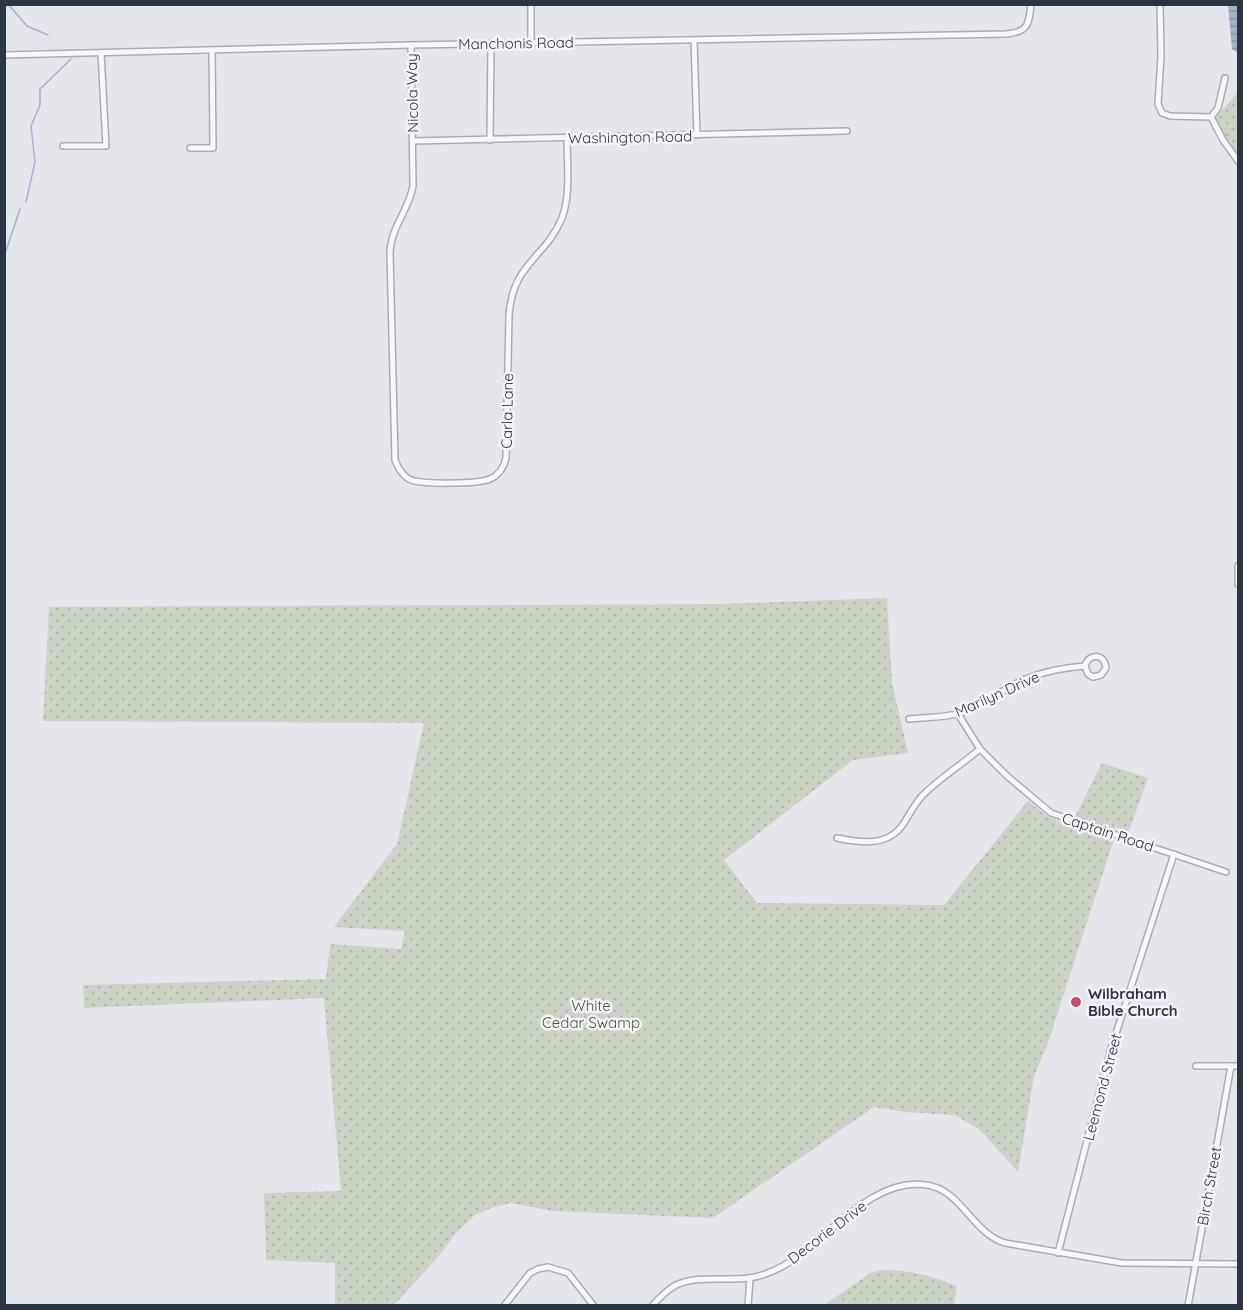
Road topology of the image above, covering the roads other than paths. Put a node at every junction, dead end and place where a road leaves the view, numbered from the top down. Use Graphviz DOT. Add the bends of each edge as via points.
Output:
graph roads {
  1 [pos="531,4"];
  2 [pos="1031,4"];
  3 [pos="1160,4"];
  4 [pos="694,40"];
  5 [pos="531,43"];
  6 [pos="491,44"];
  7 [pos="411,45"];
  8 [pos="212,50"];
  9 [pos="101,53"];
  10 [pos="4,55"];
  11 [pos="1225,78"];
  12 [pos="1211,117"];
  13 [pos="847,131"];
  14 [pos="697,135"];
  15 [pos="567,138"];
  16 [pos="490,140"];
  17 [pos="413,141"];
  18 [pos="63,146"];
  19 [pos="190,148"];
  20 [pos="1239,161"];
  21 [pos="1239,566"];
  22 [pos="1239,584"];
  23 [pos="1085,666"];
  24 [pos="958,714"];
  25 [pos="909,719"];
  26 [pos="980,749"];
  27 [pos="837,838"];
  28 [pos="1174,854"];
  29 [pos="1226,872"];
  30 [pos="1196,1066"];
  31 [pos="1231,1066"];
  32 [pos="1239,1066"];
  33 [pos="1058,1253"];
  34 [pos="1195,1263"];
  35 [pos="1239,1264"];
  36 [pos="750,1278"];
  37 [pos="504,1305"];
  38 [pos="594,1305"];
  39 [pos="652,1305"];
  40 [pos="748,1305"];
  41 [pos="1188,1305"];
  1 -- 5 [label="street"];
  2 -- 4 [label="street, Manchonis Road" via="1026,28 1006,34"];
  3 -- 12 [label="street" via="1158,104 1162,113"];
  4 -- 5 [label="street, Manchonis Road"];
  4 -- 14 [label="street"];
  5 -- 6 [label="street, Manchonis Road"];
  6 -- 7 [label="street, Manchonis Road"];
  6 -- 16 [label="street"];
  7 -- 8 [label="street, Manchonis Road"];
  7 -- 17 [label="street, Nicola Way"];
  8 -- 9 [label="street, Manchonis Road"];
  8 -- 19 [label="street" via="213,148"];
  9 -- 10 [label="street, Manchonis Road"];
  9 -- 18 [label="street" via="106,146"];
  11 -- 12 [label="street" via="1218,108"];
  12 -- 20 [label="street"];
  13 -- 14 [label="street, Washington Road"];
  14 -- 15 [label="street, Washington Road"];
  15 -- 16 [label="street, Washington Road"];
  15 -- 17 [label="street, Carla Lane" via="567,196 562,216 553,235 518,278 510,306 505,463 500,473 485,481 428,483 404,476 395,454 390,247 412,191"];
  16 -- 17 [label="street, Washington Road"];
  21 -- 22 [label="street"];
  23 -- 24 [label="street, Marilyn Drive" via="1027,679"];
  24 -- 25 [label="street, Marilyn Drive"];
  24 -- 26 [label="street, Captain Road"];
  26 -- 27 [label="street" via="925,792 901,828 889,838 852,842"];
  26 -- 28 [label="street, Captain Road" via="1051,813"];
  28 -- 29 [label="street, Captain Road"];
  28 -- 33 [label="street, Leemond Street" via="1110,1052"];
  30 -- 31 [label="street"];
  31 -- 32 [label="street"];
  31 -- 34 [label="street, Birch Street"];
  33 -- 34 [label="street, Decorie Drive" via="1122,1263"];
  33 -- 36 [label="street, Decorie Drive" via="999,1241 943,1190 909,1185 864,1202 802,1254"];
  34 -- 35 [label="street, Decorie Drive"];
  34 -- 41 [label="street, Birch Street"];
  36 -- 39 [label="street, Decorie Drive" via="688,1281 670,1289"];
  36 -- 40 [label="street"];
  37 -- 38 [label="street" via="530,1273 548,1267 568,1273"];
}
